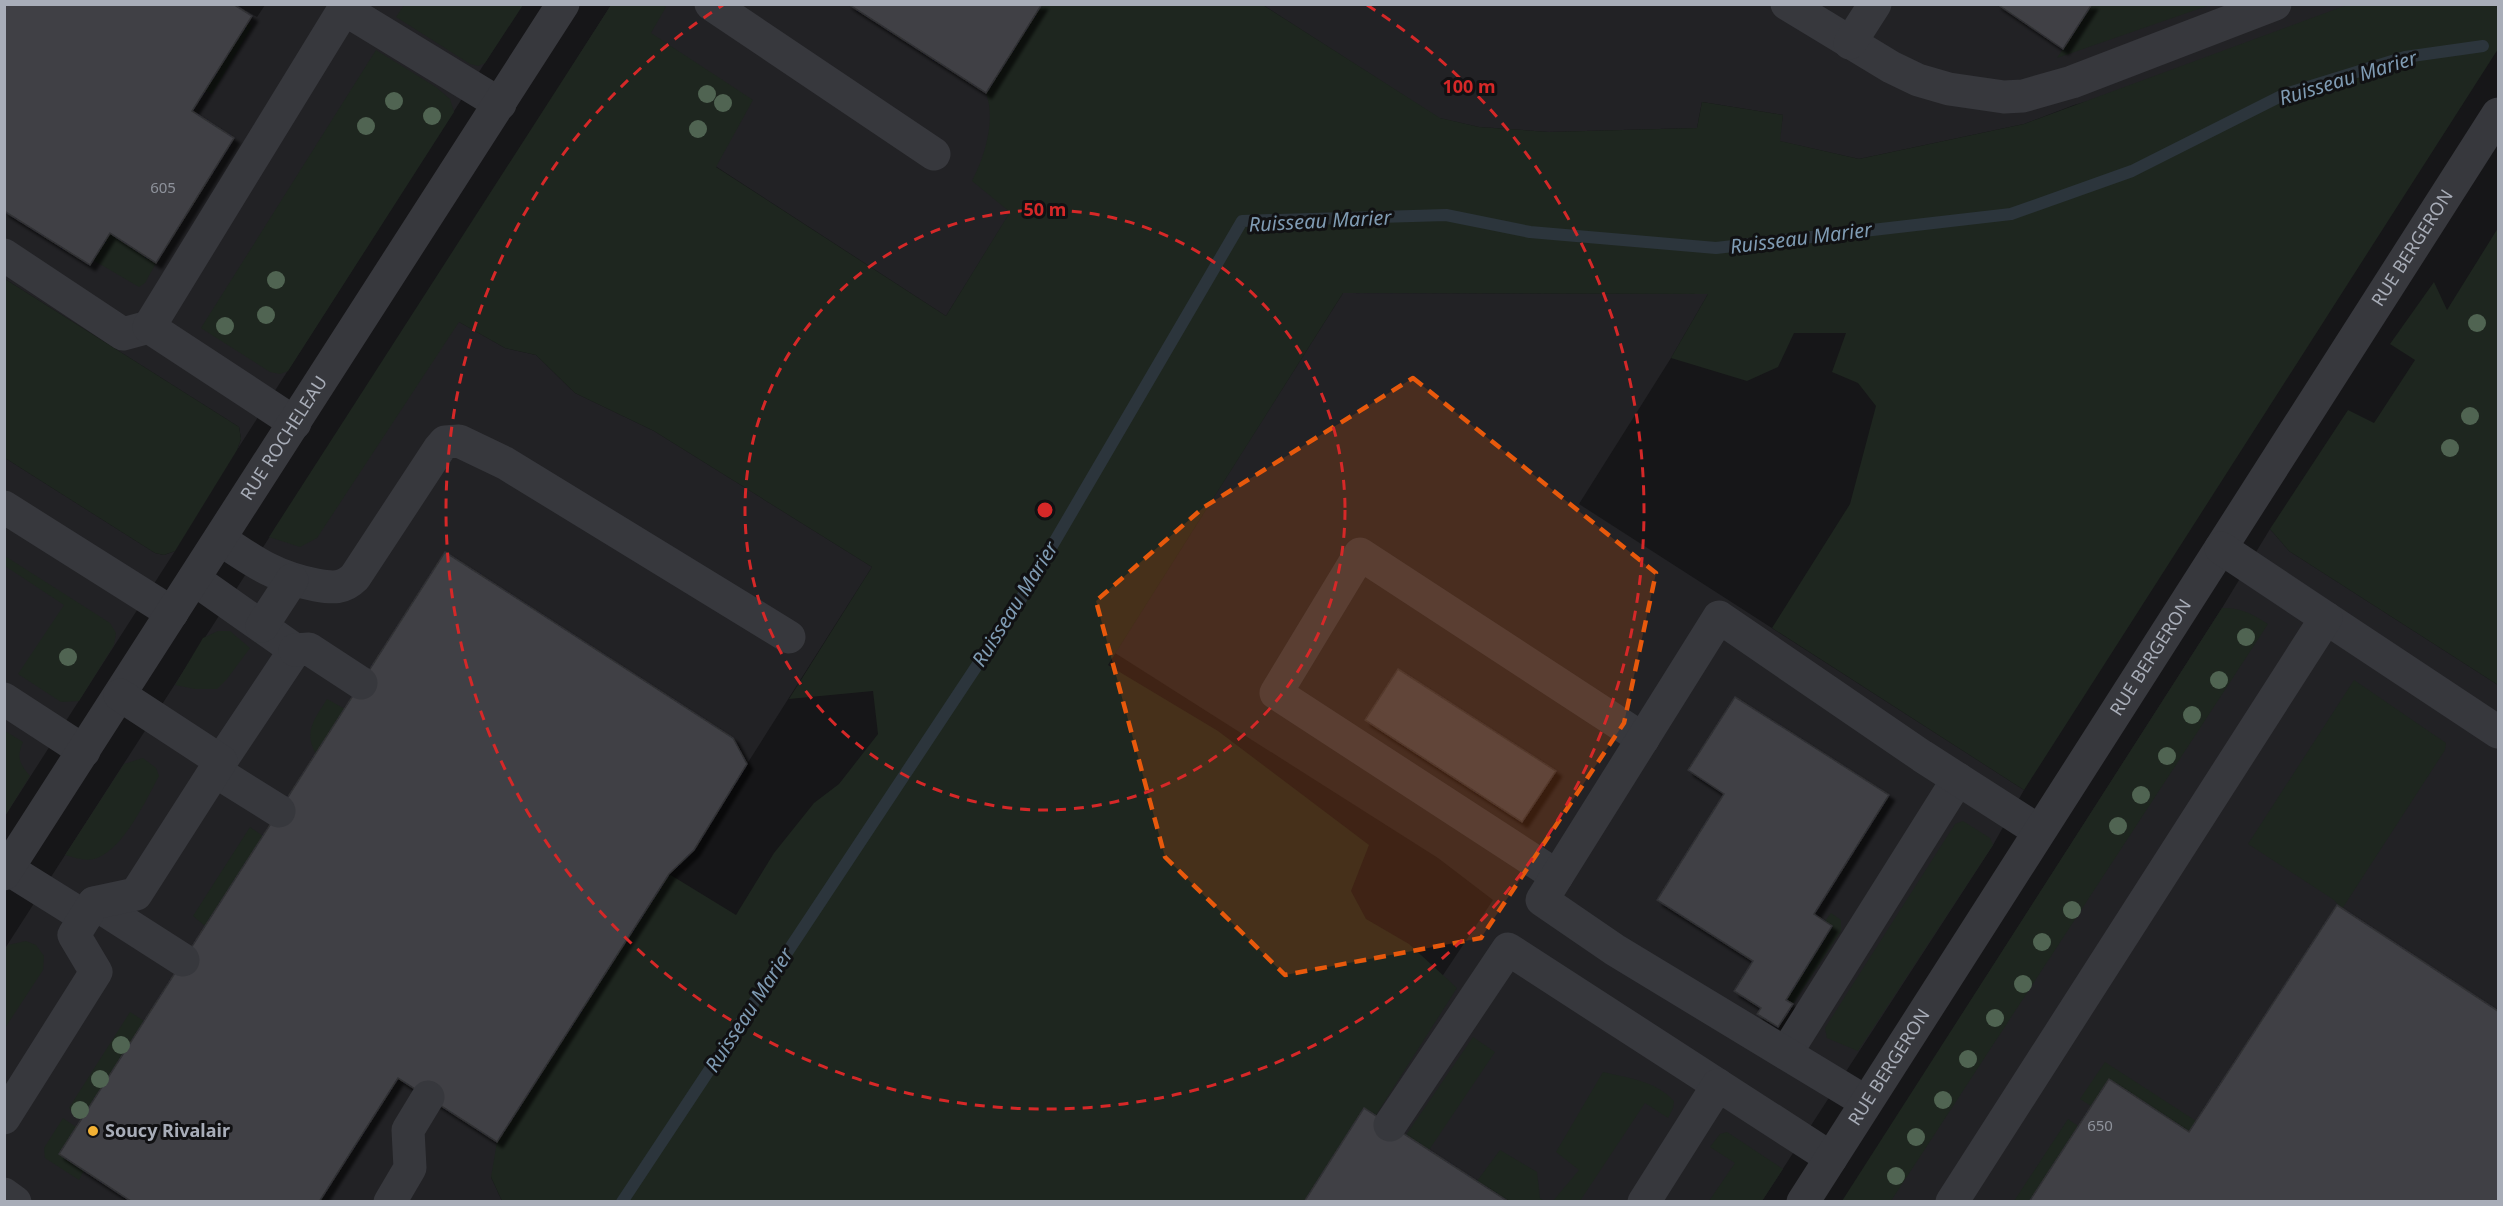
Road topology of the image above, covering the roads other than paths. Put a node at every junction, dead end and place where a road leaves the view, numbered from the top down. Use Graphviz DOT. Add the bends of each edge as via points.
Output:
graph roads {
  1 [pos="563,4"];
  2 [pos="711,4"];
  3 [pos="1787,4"];
  4 [pos="1875,4"];
  5 [pos="2276,4"];
  6 [pos="1850,43"];
  7 [pos="500,104"];
  8 [pos="2499,114"];
  9 [pos="934,154"];
  10 [pos="4,255"];
  11 [pos="149,327"];
  12 [pos="295,423"];
  13 [pos="4,507"];
  14 [pos="220,539"];
  15 [pos="2220,548"];
  16 [pos="194,579"];
  17 [pos="292,580"];
  18 [pos="172,613"];
  19 [pos="2326,618"];
  20 [pos="262,626"];
  21 [pos="789,637"];
  22 [pos="295,650"];
  23 [pos="361,683"];
  24 [pos="120,695"];
  25 [pos="4,699"];
  26 [pos="2499,732"];
  27 [pos="1643,739"];
  28 [pos="84,751"];
  29 [pos="218,766"];
  30 [pos="1958,779"];
  31 [pos="279,812"];
  32 [pos="2039,831"];
  33 [pos="6,872"];
  34 [pos="1557,876"];
  35 [pos="89,910"];
  36 [pos="183,960"];
  37 [pos="1786,1053"];
  38 [pos="1718,1085"];
  39 [pos="428,1097"];
  40 [pos="1866,1102"];
  41 [pos="4,1118"];
  42 [pos="1390,1125"];
  43 [pos="1831,1158"];
  44 [pos="4,1194"];
  45 [pos="15,1202"];
  46 [pos="390,1202"];
  47 [pos="1644,1202"];
  48 [pos="1803,1202"];
  49 [pos="1952,1202"];
  1 -- 7 [label="street, RUE ROCHELEAU"];
  2 -- 9 [label="street"];
  3 -- 6 [label="street"];
  4 -- 6 [label="street"];
  5 -- 6 [label="street" via="2072,82 2023,96 1974,94 1918,80"];
  7 -- 11 [label="street" via="344,9"];
  7 -- 12 [label="street, RUE ROCHELEAU"];
  8 -- 15 [label="street, RUE BERGERON"];
  10 -- 11 [label="street" via="123,334"];
  11 -- 12 [label="street"];
  12 -- 14 [label="street, RUE ROCHELEAU"];
  13 -- 18 [label="street"];
  14 -- 16 [label="street, RUE ROCHELEAU"];
  14 -- 17 [label="street" via="273,573"];
  15 -- 19 [label="street"];
  15 -- 32 [label="street, RUE BERGERON"];
  16 -- 18 [label="street, RUE ROCHELEAU"];
  16 -- 20 [label="street"];
  17 -- 20 [label="street"];
  17 -- 21 [label="street" via="339,588 348,583 439,449 445,442 459,441 506,463"];
  18 -- 24 [label="street, RUE ROCHELEAU"];
  19 -- 26 [label="street"];
  19 -- 49 [label="street"];
  20 -- 22 [label="street"];
  22 -- 23 [label="street" via="309,649"];
  22 -- 29 [label="street"];
  24 -- 28 [label="street, RUE ROCHELEAU"];
  24 -- 29 [label="street"];
  25 -- 28 [label="street"];
  27 -- 30 [label="street" via="1719,617"];
  27 -- 34 [label="street"];
  27 -- 34 [label="street" via="1360,554 1276,693"];
  28 -- 33 [label="street, RUE ROCHELEAU"];
  29 -- 31 [label="street"];
  29 -- 35 [label="street" via="136,894"];
  30 -- 32 [label="street"];
  30 -- 37 [label="street"];
  32 -- 40 [label="street, RUE BERGERON"];
  33 -- 35 [label="street"];
  34 -- 37 [label="street" via="1542,900 1615,950"];
  35 -- 36 [label="street"];
  35 -- 41 [label="street" via="74,935 96,972"];
  37 -- 40 [label="street"];
  38 -- 42 [label="street" via="1508,949"];
  38 -- 43 [label="street"];
  38 -- 47 [label="street"];
  39 -- 46 [label="street" via="408,1130 410,1168"];
  40 -- 43 [label="street, RUE BERGERON"];
  43 -- 48 [label="street, RUE BERGERON"];
  44 -- 45 [label="street"];
}
